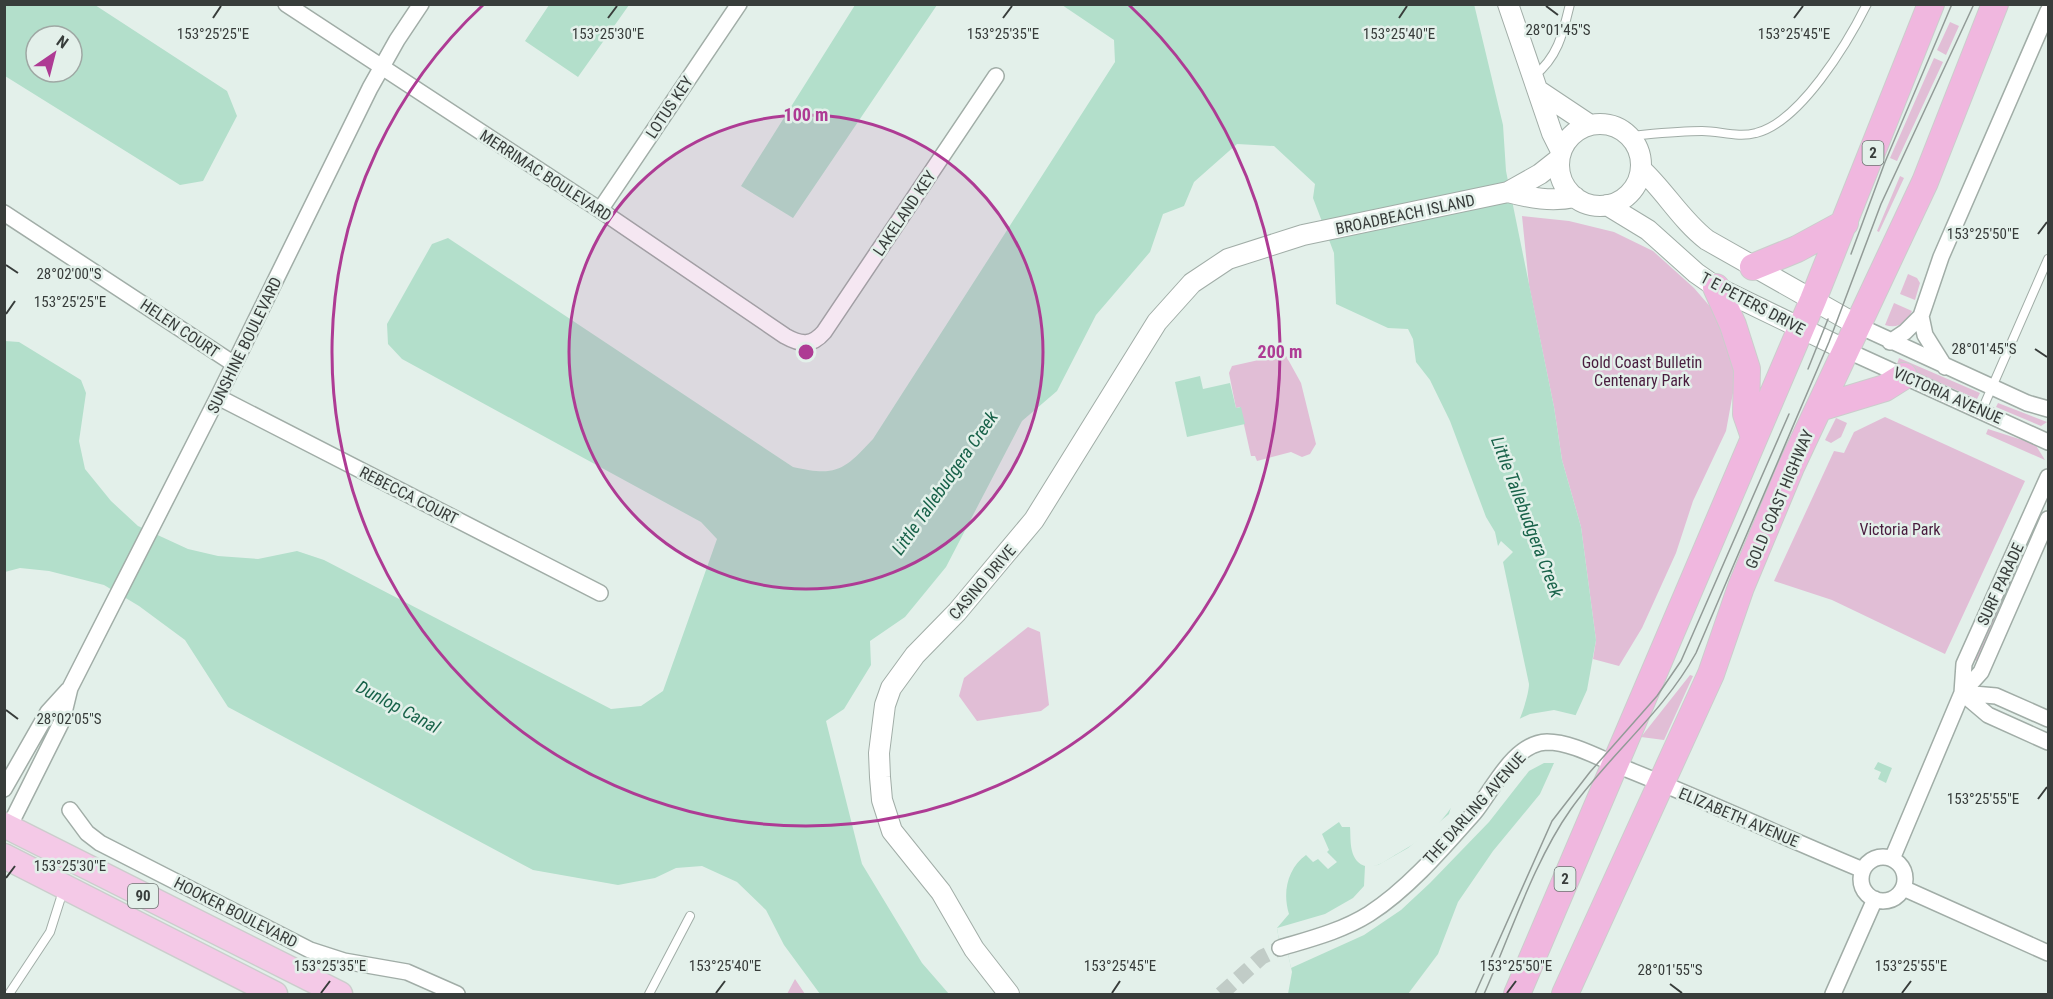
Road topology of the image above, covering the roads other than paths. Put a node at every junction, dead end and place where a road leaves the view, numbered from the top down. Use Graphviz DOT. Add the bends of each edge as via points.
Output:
graph roads {
  1 [pos="286,4"];
  2 [pos="421,4"];
  3 [pos="739,4"];
  4 [pos="1508,4"];
  5 [pos="1570,4"];
  6 [pos="1867,4"];
  7 [pos="1931,4"];
  8 [pos="1995,4"];
  9 [pos="2049,11"];
  10 [pos="382,67"];
  11 [pos="996,76"];
  12 [pos="1533,77"];
  13 [pos="1590,125"];
  14 [pos="1629,136"];
  15 [pos="1560,155"];
  16 [pos="1641,169"];
  17 [pos="1508,192"];
  18 [pos="1575,197"];
  19 [pos="1607,205"];
  20 [pos="600,210"];
  21 [pos="4,213"];
  22 [pos="1845,223"];
  23 [pos="1303,235"];
  24 [pos="2049,260"];
  25 [pos="1753,267"];
  26 [pos="1716,287"];
  27 [pos="1813,300"];
  28 [pos="1921,316"];
  29 [pos="1859,326"];
  30 [pos="1801,328"];
  31 [pos="1890,342"];
  32 [pos="806,344"];
  33 [pos="1846,350"];
  34 [pos="234,364"];
  35 [pos="1945,367"];
  36 [pos="1904,376"];
  37 [pos="1992,388"];
  38 [pos="218,397"];
  39 [pos="1819,408"];
  40 [pos="2049,408"];
  41 [pos="1982,410"];
  42 [pos="1754,437"];
  43 [pos="2049,442"];
  44 [pos="2049,477"];
  45 [pos="2049,519"];
  46 [pos="600,593"];
  47 [pos="70,688"];
  48 [pos="1962,693"];
  49 [pos="2014,704"];
  50 [pos="2049,719"];
  51 [pos="2049,730"];
  52 [pos="2049,742"];
  53 [pos="1615,764"];
  54 [pos="1662,783"];
  55 [pos="4,789"];
  56 [pos="70,810"];
  57 [pos="7,826"];
  58 [pos="4,856"];
  59 [pos="1892,859"];
  60 [pos="1863,870"];
  61 [pos="64,888"];
  62 [pos="1904,888"];
  63 [pos="1875,899"];
  64 [pos="690,916"];
  65 [pos="1280,948"];
  66 [pos="2049,953"];
  67 [pos="9,994"];
  68 [pos="275,994"];
  69 [pos="340,994"];
  70 [pos="454,994"];
  71 [pos="649,994"];
  72 [pos="1010,994"];
  73 [pos="1517,994"];
  74 [pos="1565,994"];
  75 [pos="1833,994"];
  1 -- 10 [label="street, MERRIMAC BOULEVARD"];
  2 -- 10 [label="street, SUNSHINE BOULEVARD"];
  3 -- 20 [label="street, LOTUS KEY"];
  4 -- 12 [label="street"];
  5 -- 12 [label="lane" via="1562,37 1549,64"];
  6 -- 14 [label="lane" via="1828,67 1791,113 1767,130 1739,135 1702,131"];
  7 -- 22 [label="highway, 2"];
  8 -- 29 [label="highway, GOLD COAST HIGHWAY" via="1925,183"];
  9 -- 28 [label="street" via="1941,257"];
  10 -- 20 [label="street, MERRIMAC BOULEVARD"];
  10 -- 34 [label="street, SUNSHINE BOULEVARD"];
  11 -- 32 [label="street, LAKELAND KEY" via="824,332"];
  12 -- 13 [label="street"];
  12 -- 15 [label="street"];
  13 -- 14 [label="street" via="1604,124"];
  13 -- 15 [label="street" via="1572,135"];
  14 -- 16 [label="street" via="1640,157"];
  15 -- 17 [label="street, BROADBEACH ISLAND" via="1540,174"];
  15 -- 18 [label="street" via="1562,180"];
  16 -- 19 [label="street" via="1630,193"];
  16 -- 25 [label="street, T E PETERS DRIVE" via="1697,232"];
  17 -- 18 [label="street, BROADBEACH ISLAND" via="1560,201"];
  17 -- 23 [label="street, BROADBEACH ISLAND"];
  18 -- 19 [label="street" via="1585,203"];
  19 -- 26 [label="street, T E PETERS DRIVE" via="1648,230"];
  20 -- 32 [label="street, MERRIMAC BOULEVARD" via="785,336"];
  21 -- 34 [label="street, HELEN COURT"];
  22 -- 25 [label="highway"];
  22 -- 27 [label="highway, 2"];
  23 -- 72 [label="street, CASINO DRIVE" via="1228,259 1176,298 1136,353 1034,520 957,612 915,655 891,688 879,753 886,818 941,892 974,949"];
  24 -- 37 [label="lane"];
  25 -- 27 [label="street, T E PETERS DRIVE"];
  26 -- 30 [label="street, T E PETERS DRIVE"];
  26 -- 42 [label="highway" via="1747,369 1746,414"];
  27 -- 29 [label="street, VICTORIA AVENUE"];
  27 -- 30 [label="highway, 2"];
  28 -- 31 [label="street"];
  28 -- 35 [label="street" via="1925,335"];
  29 -- 31 [label="street, VICTORIA AVENUE"];
  29 -- 33 [label="highway, GOLD COAST HIGHWAY"];
  30 -- 33 [label="street, T E PETERS DRIVE"];
  30 -- 42 [label="highway, 2"];
  31 -- 35 [label="street, VICTORIA AVENUE"];
  33 -- 36 [label="street, VICTORIA AVENUE"];
  33 -- 39 [label="highway, GOLD COAST HIGHWAY"];
  34 -- 38 [label="street, SUNSHINE BOULEVARD"];
  35 -- 37 [label="street, VICTORIA AVENUE"];
  36 -- 39 [label="highway" via="1885,388"];
  36 -- 41 [label="street, VICTORIA AVENUE"];
  37 -- 40 [label="street, VICTORIA AVENUE"];
  37 -- 41 [label="lane"];
  38 -- 46 [label="street, REBECCA COURT"];
  38 -- 47 [label="street, SUNSHINE BOULEVARD"];
  39 -- 54 [label="highway, GOLD COAST HIGHWAY"];
  41 -- 43 [label="street, VICTORIA AVENUE"];
  42 -- 53 [label="highway, 2"];
  44 -- 48 [label="street, SURF PARADE" via="1964,664"];
  45 -- 48 [label="street, SURF PARADE" via="1981,672"];
  47 -- 55 [label="street, SUNSHINE BOULEVARD" via="48,712"];
  47 -- 57 [label="street, SUNSHINE BOULEVARD" via="62,721"];
  48 -- 49 [label="street" via="1996,696"];
  48 -- 52 [label="street" via="1988,715"];
  48 -- 59 [label="street, SURF PARADE"];
  49 -- 50 [label="street"];
  49 -- 51 [label="street" via="2028,720"];
  53 -- 54 [label="street, ELIZABETH AVENUE"];
  53 -- 65 [label="street, THE DARLING AVENUE" via="1545,742 1527,749 1517,756 1475,811 1393,896 1342,928"];
  53 -- 73 [label="highway, 2"];
  54 -- 60 [label="street, ELIZABETH AVENUE"];
  54 -- 74 [label="highway, GOLD COAST HIGHWAY"];
  56 -- 70 [label="street, HOOKER BOULEVARD" via="100,843 310,950 344,961 407,972"];
  57 -- 69 [label="main road, HOOKER BOULEVARD / 90"];
  58 -- 61 [label="main road, 90"];
  59 -- 60 [label="street" via="1878,857"];
  59 -- 62 [label="street" via="1903,869"];
  60 -- 63 [label="street" via="1863,889"];
  61 -- 67 [label="lane" via="50,932"];
  61 -- 68 [label="main road, 90"];
  62 -- 63 [label="street" via="1893,899"];
  62 -- 66 [label="street"];
  63 -- 75 [label="street"];
  64 -- 71 [label="lane"];
}
